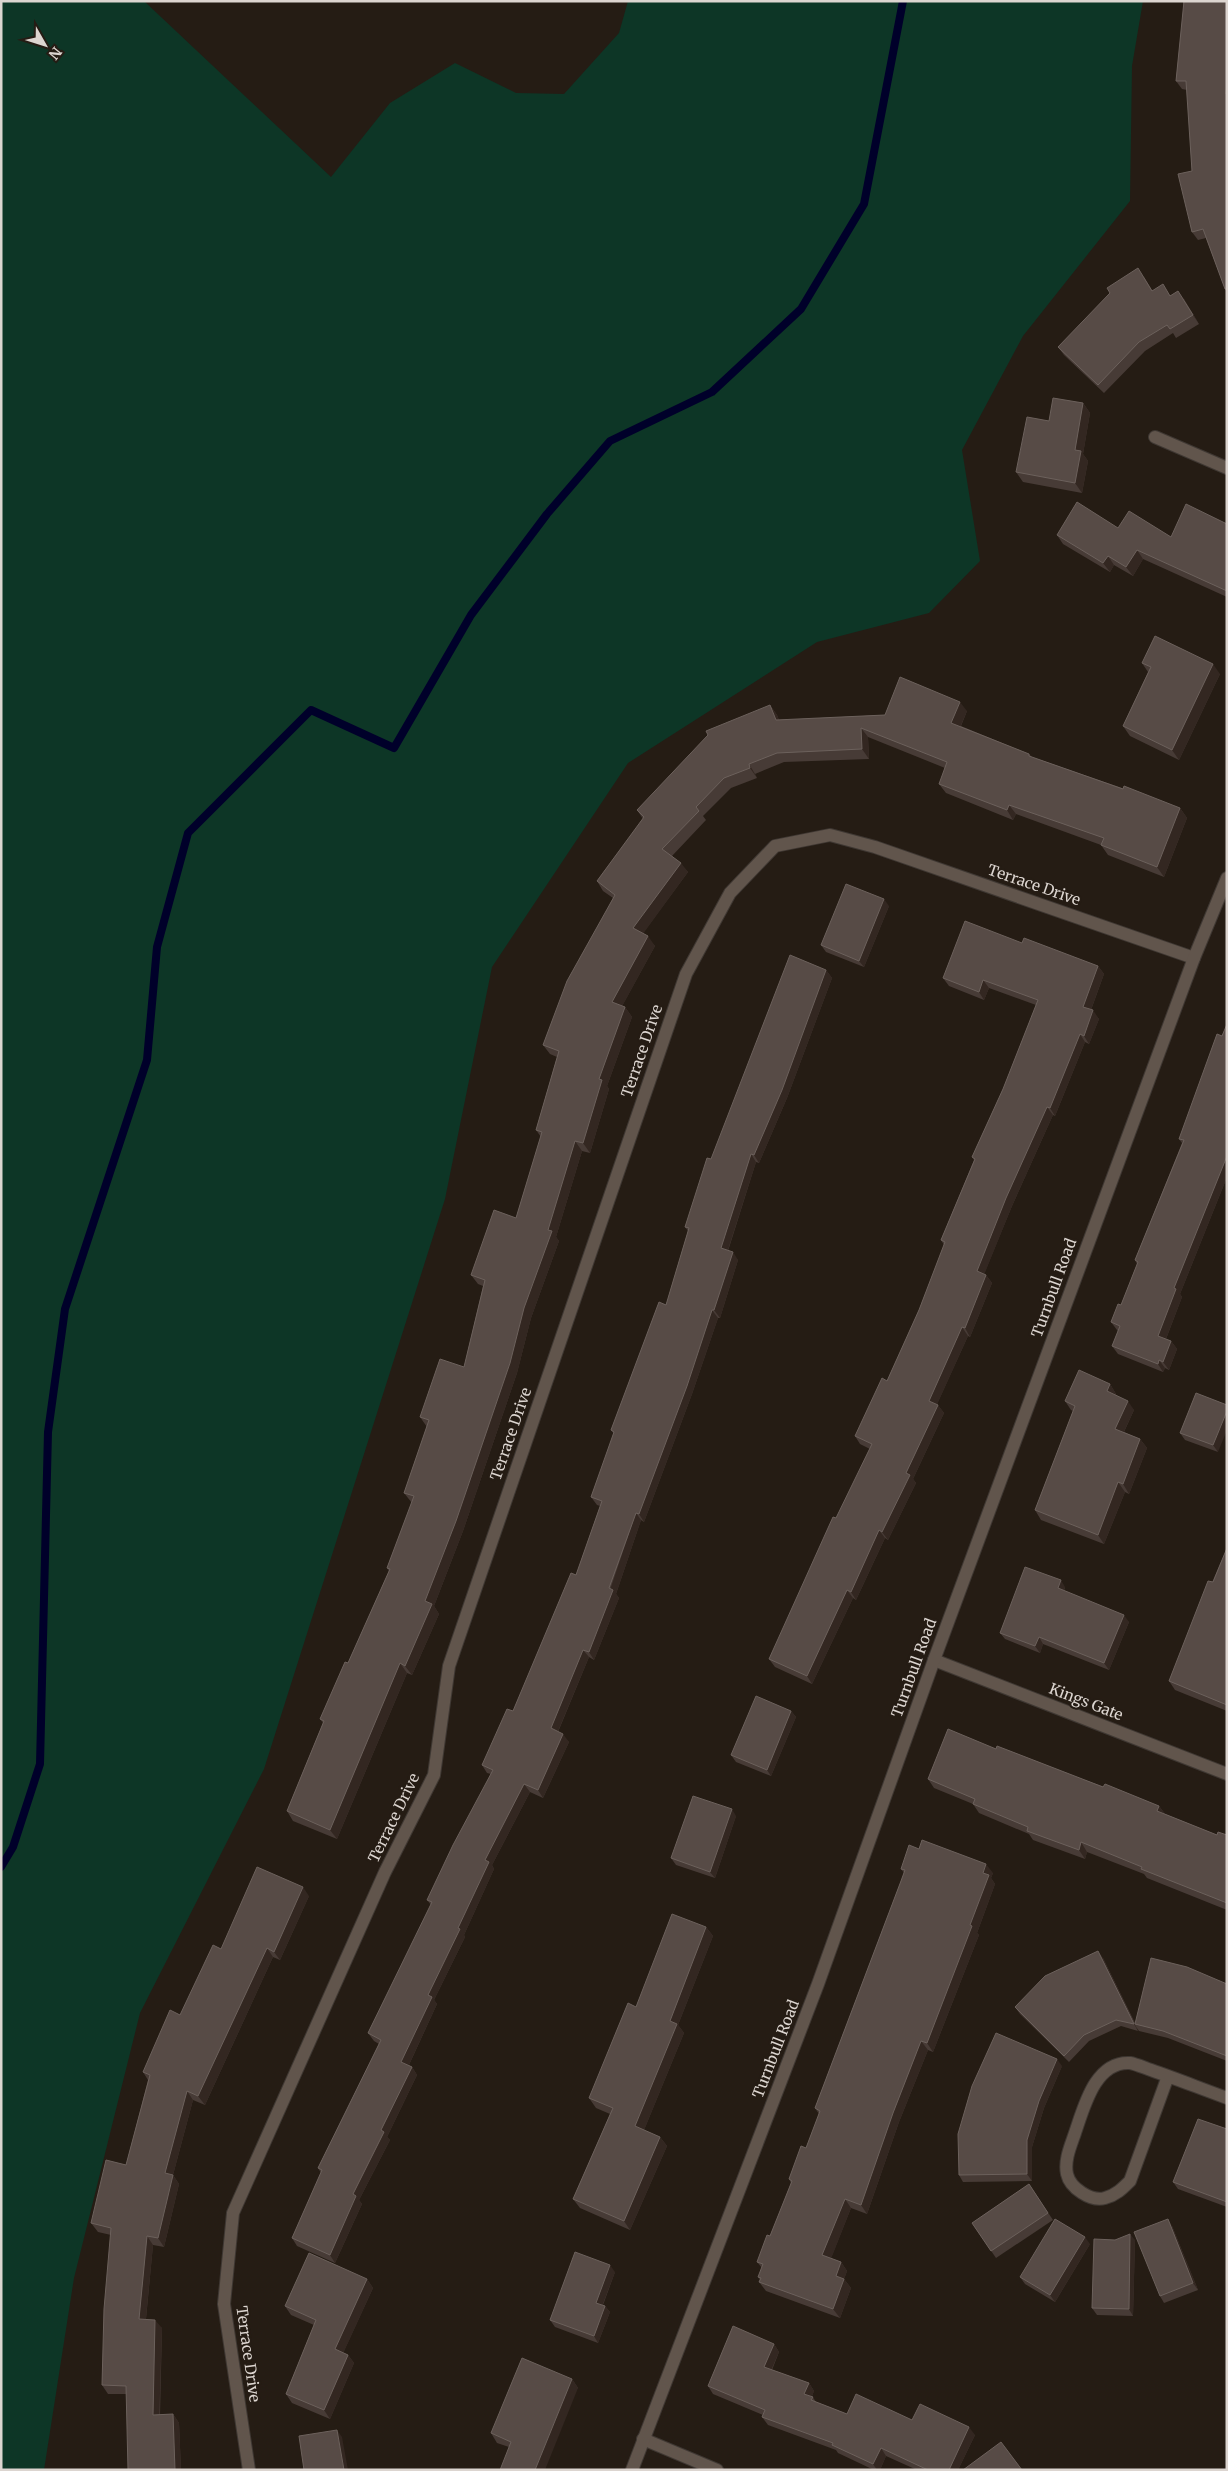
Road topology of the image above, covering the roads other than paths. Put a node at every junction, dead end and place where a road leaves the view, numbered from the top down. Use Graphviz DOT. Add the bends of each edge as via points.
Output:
graph roads {
  1 [pos="1155,437"];
  2 [pos="1227,468"];
  3 [pos="1227,878"];
  4 [pos="1194,958"];
  5 [pos="934,1660"];
  6 [pos="1227,1774"];
  7 [pos="1168,2076"];
  8 [pos="1227,2098"];
  9 [pos="643,2439"];
  10 [pos="249,2470"];
  11 [pos="632,2470"];
  12 [pos="717,2470"];
  1 -- 2 [label="street"];
  3 -- 4 [label="street, Turnbull Road"];
  4 -- 5 [label="street, Turnbull Road"];
  4 -- 10 [label="street, Terrace Drive" via="875,847 830,835 775,846 730,893 686,974 449,1666 434,1775 385,1872 233,2214 224,2304"];
  5 -- 6 [label="street, Kings Gate"];
  5 -- 9 [label="street, Turnbull Road" via="818,1984"];
  7 -- 7 [label="street" via="1130,2063 1113,2066 1099,2078 1087,2097 1068,2155 1067,2174 1072,2187 1088,2196 1103,2199 1120,2192 1130,2180"];
  7 -- 8 [label="street"];
  9 -- 11 [label="street, Turnbull Road"];
  9 -- 12 [label="street"];
}
